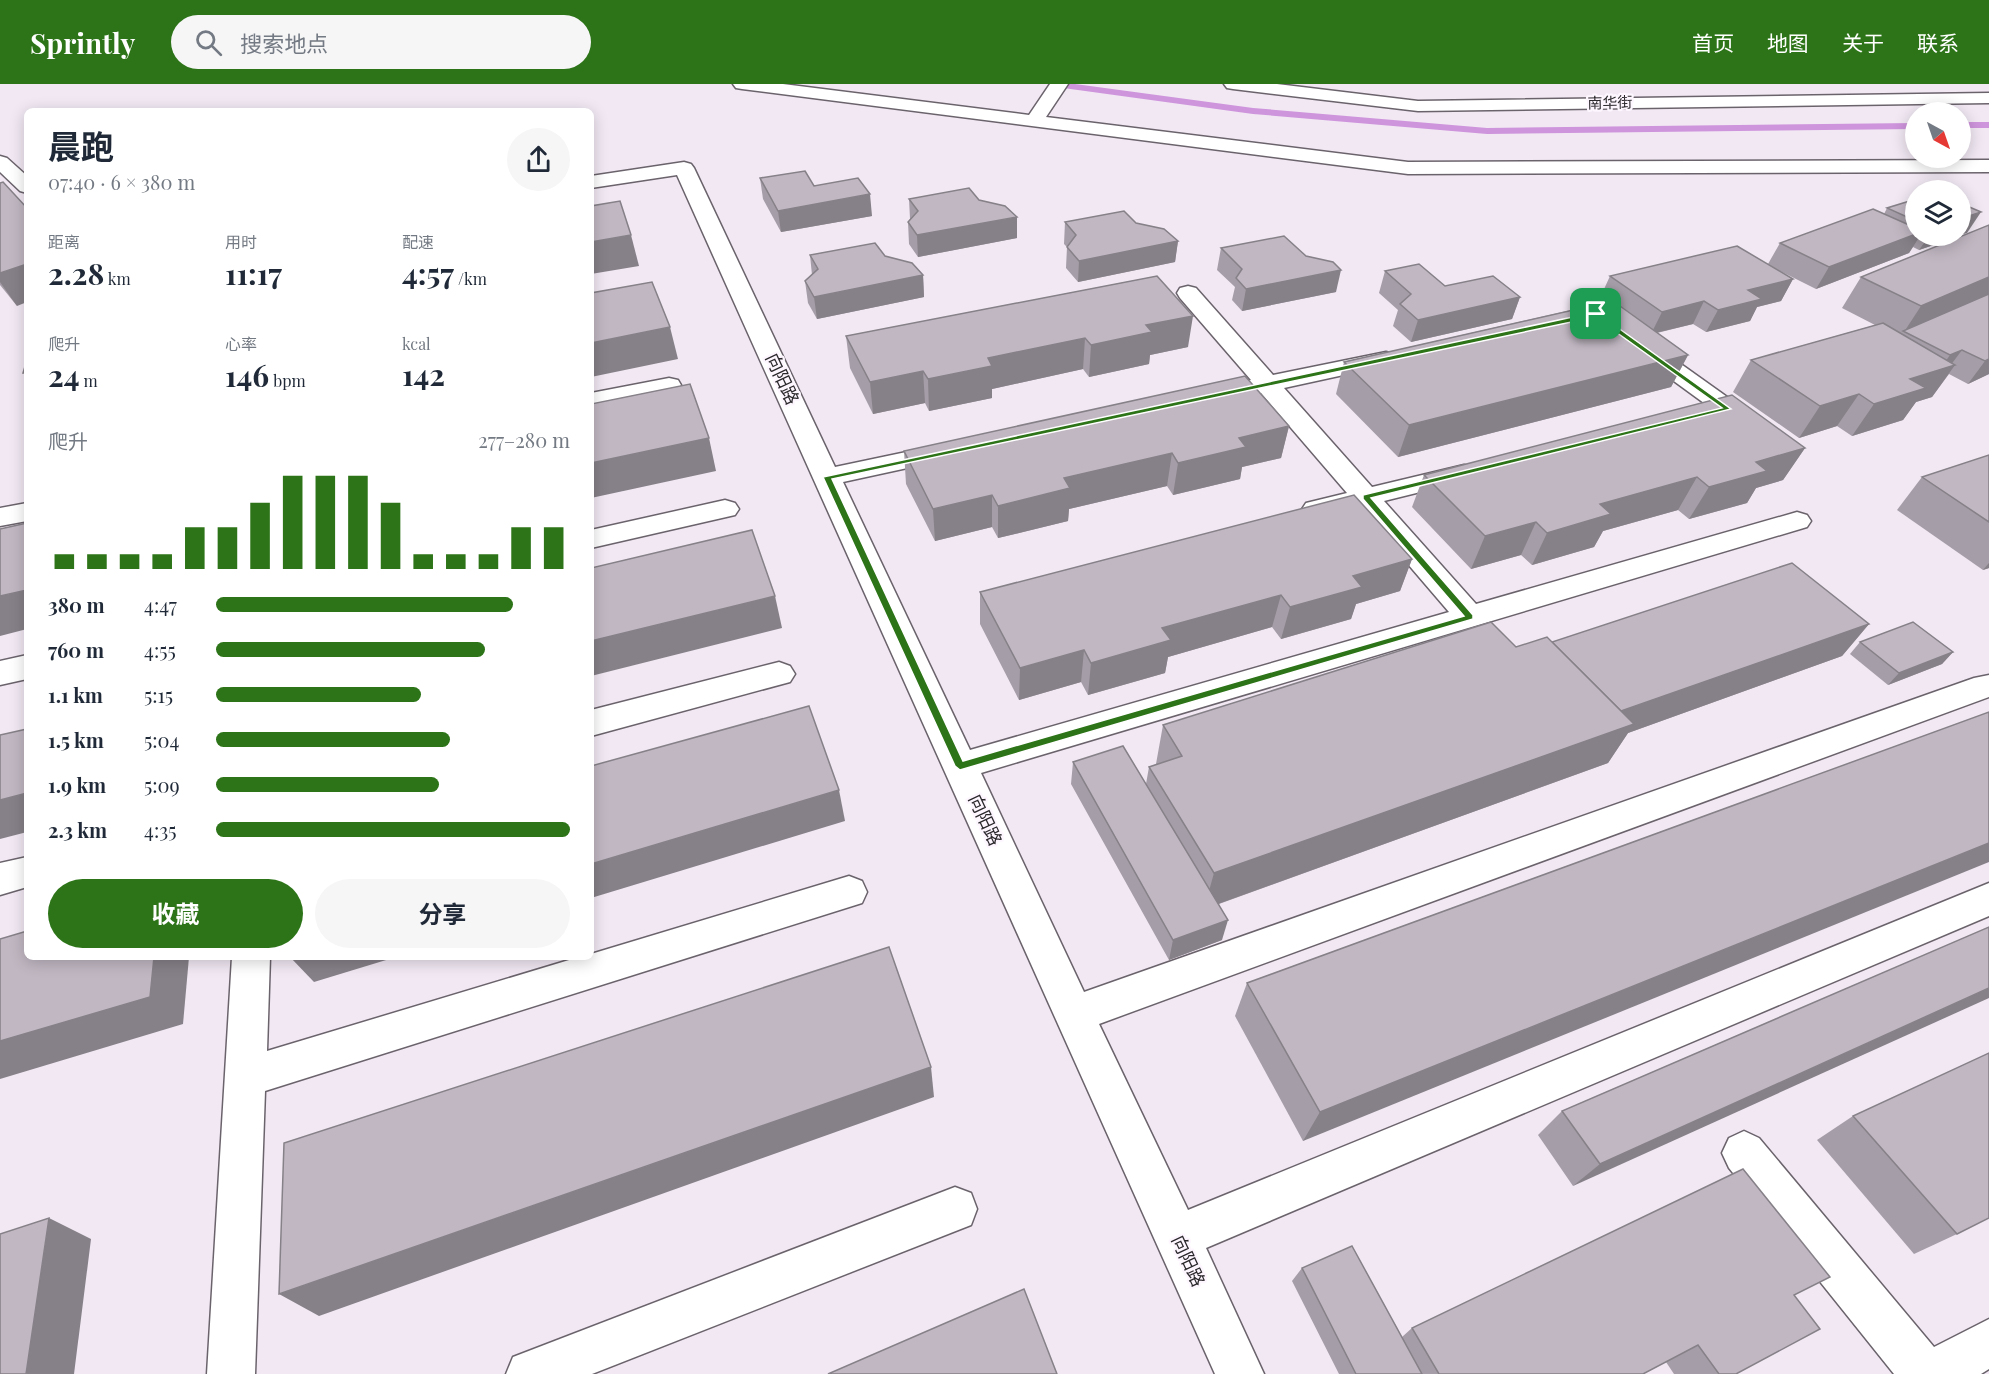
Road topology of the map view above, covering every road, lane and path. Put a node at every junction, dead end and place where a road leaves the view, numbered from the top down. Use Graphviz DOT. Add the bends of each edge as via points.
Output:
graph roads {
  1 [pos="742,84"];
  2 [pos="1059,84"];
  3 [pos="1233,84"];
  4 [pos="1989,98"];
  5 [pos="1034,121"];
  6 [pos="0,162"];
  7 [pos="1989,166"];
  8 [pos="594,182"];
  9 [pos="24,184"];
  10 [pos="1188,293"];
  11 [pos="1624,334"];
  12 [pos="1403,355"];
  13 [pos="1267,384"];
  14 [pos="669,385"];
  15 [pos="594,399"];
  16 [pos="1186,401"];
  17 [pos="1694,417"];
  18 [pos="966,448"];
  19 [pos="1490,467"];
  20 [pos="827,477"];
  21 [pos="1366,497"];
  22 [pos="725,509"];
  23 [pos="24,513"];
  24 [pos="0,517"];
  25 [pos="1286,517"];
  26 [pos="1797,521"];
  27 [pos="594,538"];
  28 [pos="1470,617"];
  29 [pos="24,668"];
  30 [pos="0,673"];
  31 [pos="779,674"];
  32 [pos="1985,686"];
  33 [pos="594,722"];
  34 [pos="960,766"];
  35 [pos="24,873"];
  36 [pos="0,879"];
  37 [pos="849,892"];
  38 [pos="1989,899"];
  39 [pos="251,960"];
  40 [pos="1075,1014"];
  41 [pos="246,1077"];
  42 [pos="1744,1152"];
  43 [pos="955,1209"];
  44 [pos="1177,1237"];
  45 [pos="1989,1343"];
  46 [pos="231,1374"];
  47 [pos="530,1374"];
  48 [pos="1240,1374"];
  49 [pos="1924,1374"];
  50 [pos="1932,1374"];
  1 -- 5 [label="street"];
  2 -- 5 [label="street"];
  3 -- 4 [label="street, 南华街" via="1418,106"];
  5 -- 7 [label="street" via="1408,168"];
  6 -- 9 [label="street"];
  8 -- 20 [label="street, 向阳路" via="684,168"];
  10 -- 13 [label="street"];
  11 -- 17 [label="street" via="1728,409"];
  12 -- 13 [label="street"];
  13 -- 16 [label="street"];
  13 -- 21 [label="street"];
  14 -- 15 [label="street"];
  18 -- 20 [label="street"];
  19 -- 21 [label="street"];
  20 -- 34 [label="street, 向阳路"];
  21 -- 25 [label="street"];
  21 -- 28 [label="street"];
  22 -- 27 [label="street"];
  23 -- 24 [label="street"];
  26 -- 28 [label="street"];
  28 -- 34 [label="street"];
  29 -- 30 [label="street"];
  31 -- 33 [label="street"];
  32 -- 40 [label="street"];
  34 -- 40 [label="street, 向阳路"];
  35 -- 36 [label="street"];
  37 -- 41 [label="street"];
  38 -- 44 [label="street"];
  39 -- 41 [label="street"];
  40 -- 44 [label="street, 向阳路"];
  41 -- 46 [label="street"];
  42 -- 49 [label="street"];
  43 -- 47 [label="street"];
  44 -- 48 [label="street, 向阳路"];
  45 -- 50 [label="street"];
}
